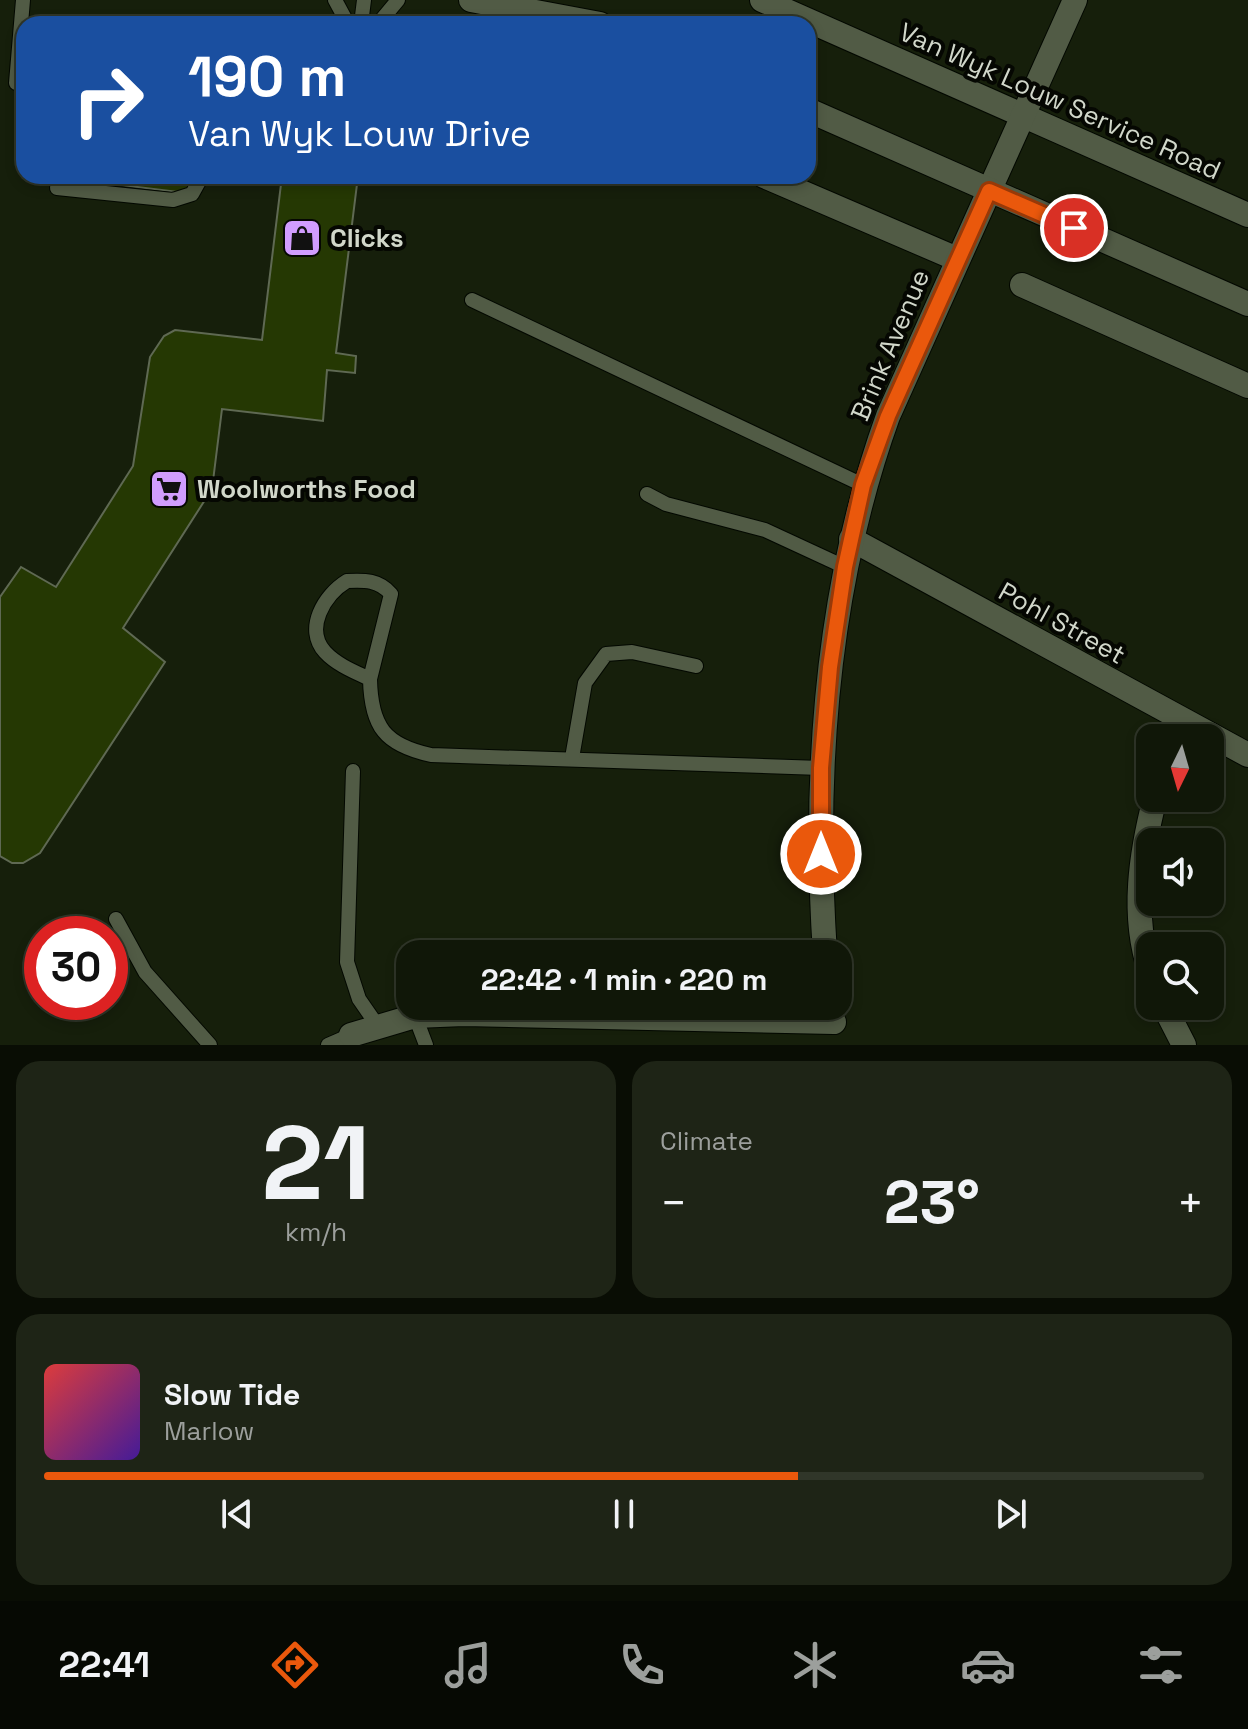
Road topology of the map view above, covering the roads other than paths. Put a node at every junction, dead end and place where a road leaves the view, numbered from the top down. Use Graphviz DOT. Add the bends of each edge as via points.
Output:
graph roads {
  1 [pos="398,0"];
  2 [pos="471,0"];
  3 [pos="555,0"];
  4 [pos="762,0"];
  5 [pos="1075,0"];
  6 [pos="385,16"];
  7 [pos="559,16"];
  8 [pos="584,16"];
  9 [pos="799,16"];
  10 [pos="816,24"];
  11 [pos="816,114"];
  12 [pos="1023,114"];
  13 [pos="198,184"];
  14 [pos="783,184"];
  15 [pos="57,188"];
  16 [pos="989,191"];
  17 [pos="1248,215"];
  18 [pos="957,259"];
  19 [pos="1022,285"];
  20 [pos="472,300"];
  21 [pos="1248,304"];
  22 [pos="1248,386"];
  23 [pos="863,485"];
  24 [pos="647,494"];
  25 [pos="851,539"];
  26 [pos="845,567"];
  27 [pos="696,666"];
  28 [pos="370,679"];
  29 [pos="1174,724"];
  30 [pos="1224,746"];
  31 [pos="1248,755"];
  32 [pos="572,758"];
  33 [pos="821,768"];
  34 [pos="353,771"];
  35 [pos="1151,812"];
  36 [pos="1142,932"];
  37 [pos="825,940"];
  38 [pos="128,941"];
  39 [pos="398,1020"];
  40 [pos="417,1020"];
  41 [pos="782,1020"];
  42 [pos="1171,1020"];
  43 [pos="836,1024"];
  44 [pos="377,1025"];
  45 [pos="351,1035"];
  46 [pos="210,1045"];
  47 [pos="328,1045"];
  48 [pos="426,1045"];
  49 [pos="1184,1045"];
  1 -- 6 [label="lane"];
  2 -- 7 [label="street"];
  3 -- 8 [label="street"];
  4 -- 9 [label="street, Van Wyk Louw Service Road"];
  5 -- 12 [label="street, Brink Avenue"];
  10 -- 12 [label="street, Van Wyk Louw Service Road"];
  11 -- 16 [label="street"];
  12 -- 16 [label="street, Brink Avenue"];
  12 -- 17 [label="street, Van Wyk Louw Service Road"];
  13 -- 15 [label="lane" via="192,194 173,200"];
  14 -- 18 [label="street"];
  16 -- 18 [label="street, Brink Avenue"];
  16 -- 21 [label="street"];
  18 -- 23 [label="street, Brink Avenue"];
  19 -- 22 [label="street"];
  20 -- 23 [label="lane"];
  23 -- 25 [label="street, Brink Avenue"];
  24 -- 26 [label="lane" via="765,530"];
  25 -- 26 [label="street, Brink Avenue"];
  25 -- 29 [label="street, Pohl Street"];
  26 -- 33 [label="street, Brink Avenue"];
  27 -- 32 [label="lane" via="632,652 606,654 585,683"];
  28 -- 28 [label="lane" via="391,594 374,582 347,581 330,596 316,631 326,653"];
  28 -- 32 [label="lane" via="372,705 384,734 409,750"];
  30 -- 31 [label="street, Pohl Street"];
  32 -- 33 [label="lane"];
  33 -- 37 [label="street, Brink Avenue"];
  34 -- 44 [label="lane" via="347,962 355,990"];
  35 -- 36 [label="street" via="1144,840"];
  38 -- 46 [label="lane" via="145,972"];
  39 -- 44 [label="street"];
  40 -- 48 [label="lane"];
  41 -- 43 [label="street"];
  42 -- 49 [label="street"];
  44 -- 45 [label="street"];
  45 -- 47 [label="lane"];
}
